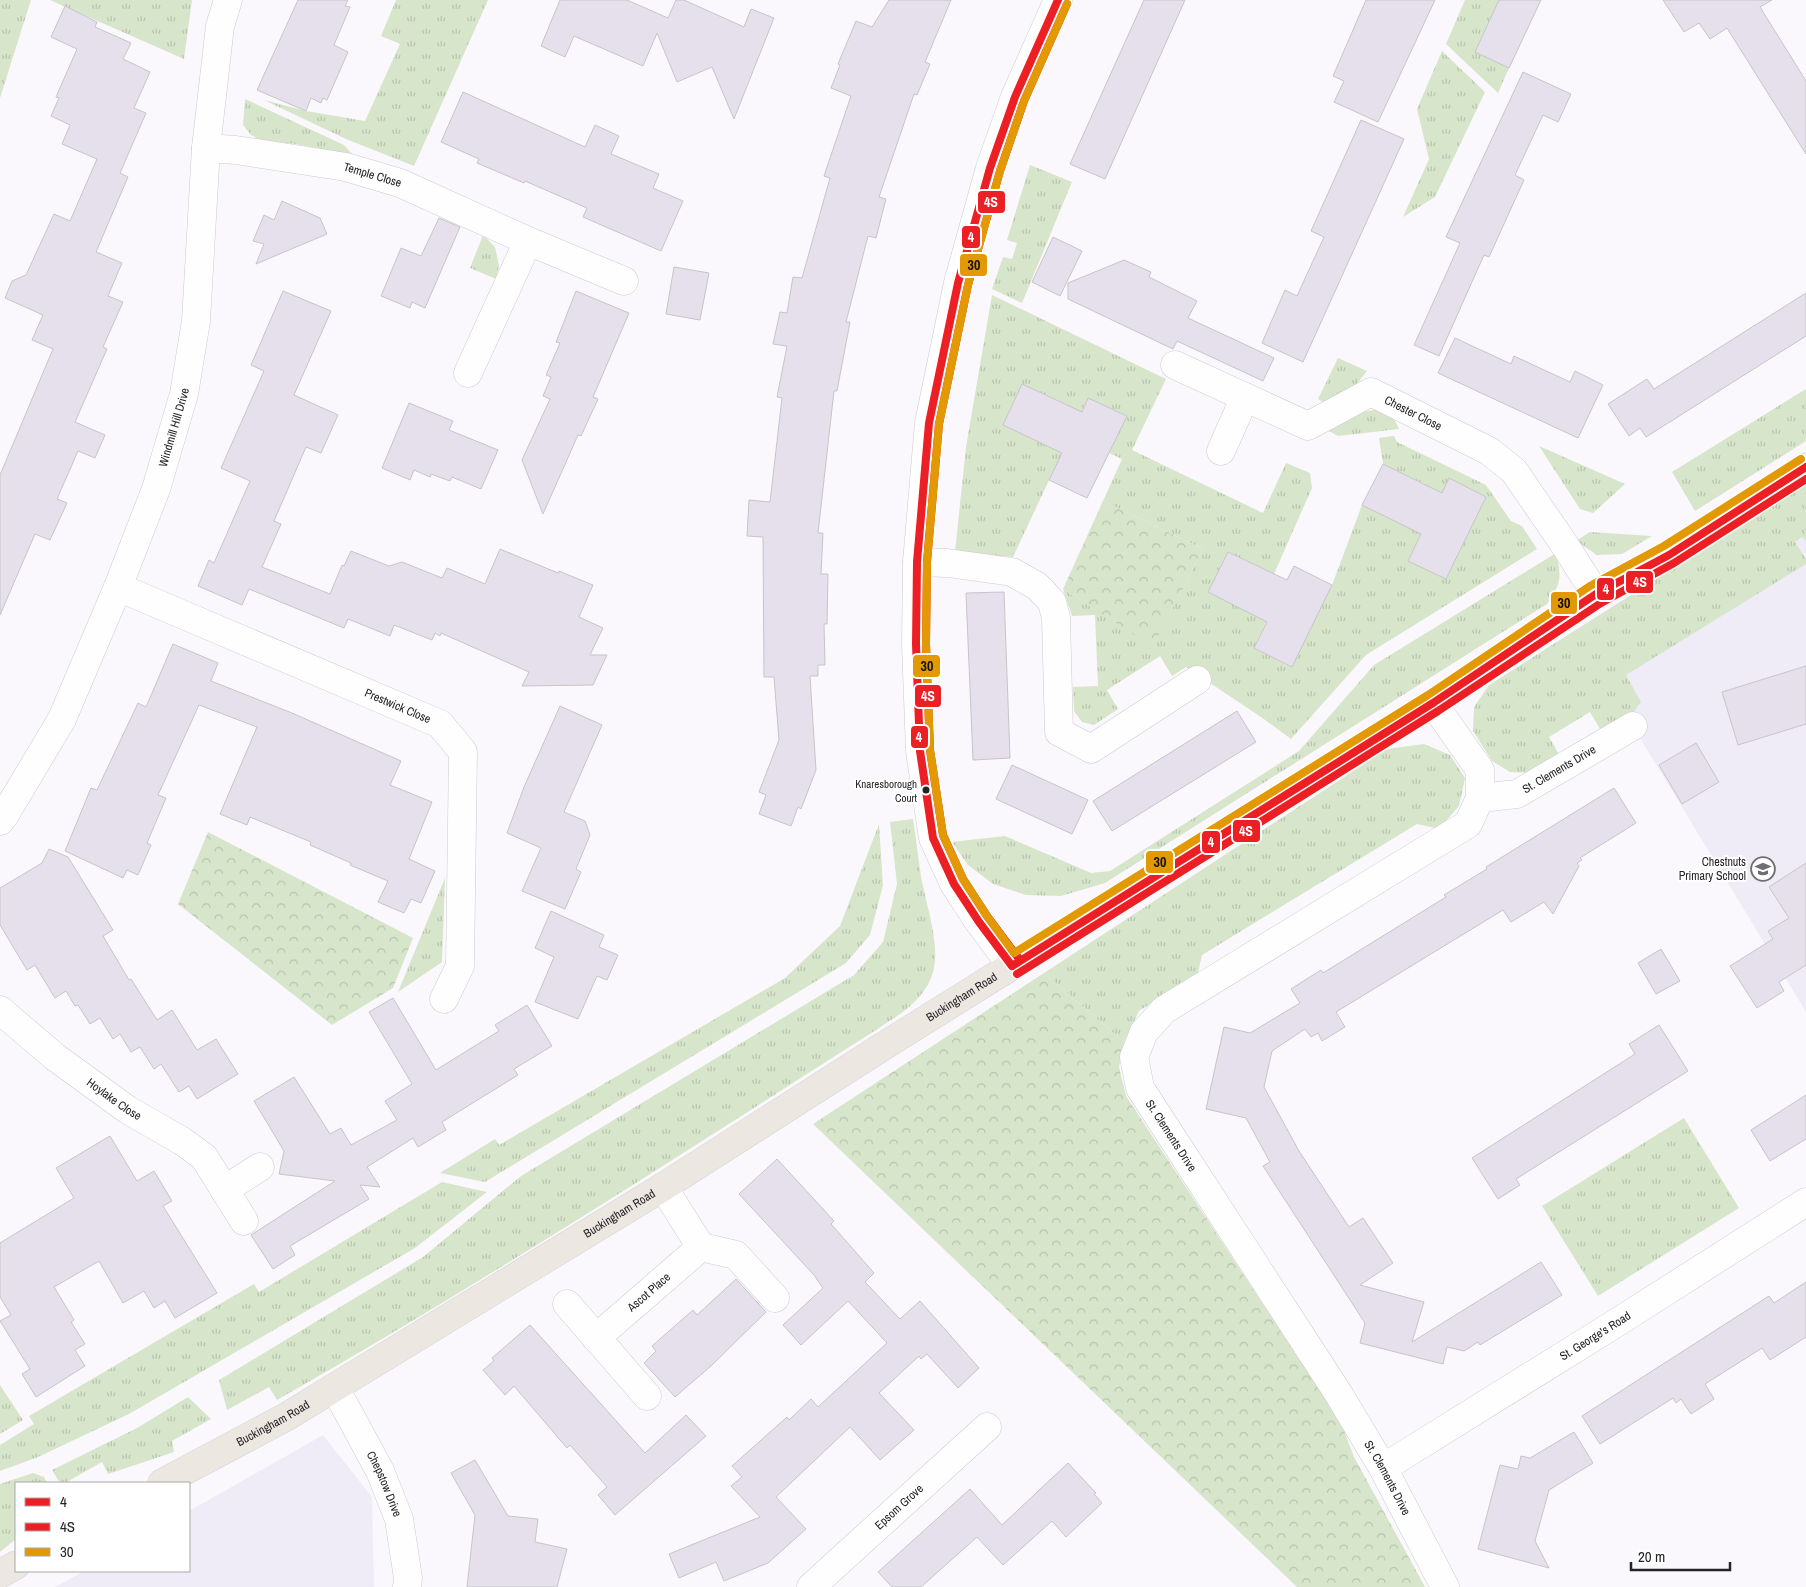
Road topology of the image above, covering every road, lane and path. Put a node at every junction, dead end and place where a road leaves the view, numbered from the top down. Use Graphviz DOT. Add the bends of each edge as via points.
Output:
graph roads {
  1 [pos="228,0"];
  2 [pos="1058,0"];
  3 [pos="206,148"];
  4 [pos="528,241"];
  5 [pos="624,281"];
  6 [pos="1175,365"];
  7 [pos="468,373"];
  8 [pos="1245,397"];
  9 [pos="1221,451"];
  10 [pos="1806,467"];
  11 [pos="917,562"];
  12 [pos="118,588"];
  13 [pos="1596,594"];
  14 [pos="1197,680"];
  15 [pos="1433,703"];
  16 [pos="1633,726"];
  17 [pos="1480,798"];
  18 [pos="0,821"];
  19 [pos="1012,966"];
  20 [pos="444,999"];
  21 [pos="0,1010"];
  22 [pos="260,1167"];
  23 [pos="663,1187"];
  24 [pos="224,1190"];
  25 [pos="1806,1202"];
  26 [pos="244,1221"];
  27 [pos="701,1247"];
  28 [pos="775,1298"];
  29 [pos="567,1304"];
  30 [pos="596,1338"];
  31 [pos="335,1388"];
  32 [pos="647,1396"];
  33 [pos="987,1427"];
  34 [pos="1383,1468"];
  35 [pos="174,1477"];
  36 [pos="15,1566"];
  37 [pos="0,1574"];
  38 [pos="407,1587"];
  39 [pos="811,1587"];
  40 [pos="1445,1587"];
  1 -- 3 [label="street, Windmill Hill Drive" via="220,26"];
  2 -- 11 [label="street" via="1015,97 990,168 958,283 929,423"];
  3 -- 4 [label="street, Temple Close" via="346,166 400,182"];
  3 -- 12 [label="street, Windmill Hill Drive" via="196,321 184,394 156,489"];
  4 -- 5 [label="street, Temple Close"];
  4 -- 7 [label="street"];
  6 -- 8 [label="street, Chester Close"];
  8 -- 9 [label="street"];
  8 -- 13 [label="street, Chester Close" via="1308,426 1371,392 1489,451 1514,471"];
  10 -- 13 [label="main road, Buckingham Road" via="1669,555"];
  11 -- 14 [label="street" via="1012,572 1037,586 1052,602 1056,618 1059,732 1090,749"];
  11 -- 19 [label="street" via="920,751 933,838 954,884"];
  12 -- 18 [label="street, Windmill Hill Drive" via="62,718"];
  12 -- 20 [label="street, Prestwick Close" via="440,724 462,752 460,966"];
  13 -- 15 [label="main road, Buckingham Road"];
  15 -- 17 [label="street, St. Clements Drive" via="1480,770"];
  15 -- 19 [label="main road, Buckingham Road"];
  16 -- 17 [label="street, St. Clements Drive" via="1517,794"];
  17 -- 34 [label="street, St. Clements Drive" via="1468,824 1164,1010 1144,1032 1134,1057 1140,1088"];
  19 -- 23 [label="main road, Buckingham Road"];
  21 -- 24 [label="street, Hoylake Close" via="63,1063 128,1110 204,1157"];
  22 -- 24 [label="street"];
  23 -- 27 [label="street"];
  23 -- 31 [label="main road, Buckingham Road"];
  24 -- 26 [label="street, Hoylake Close"];
  25 -- 34 [label="street, St. George's Road"];
  27 -- 28 [label="street" via="736,1254"];
  27 -- 30 [label="street, Ascot Place"];
  29 -- 30 [label="street"];
  30 -- 32 [label="street"];
  31 -- 35 [label="main road, Buckingham Road"];
  31 -- 38 [label="street, Chepstow Drive" via="380,1471 399,1520"];
  33 -- 39 [label="street, Epsom Grove"];
  34 -- 40 [label="street, St. Clements Drive"];
  36 -- 37 [label="main road"];
}
